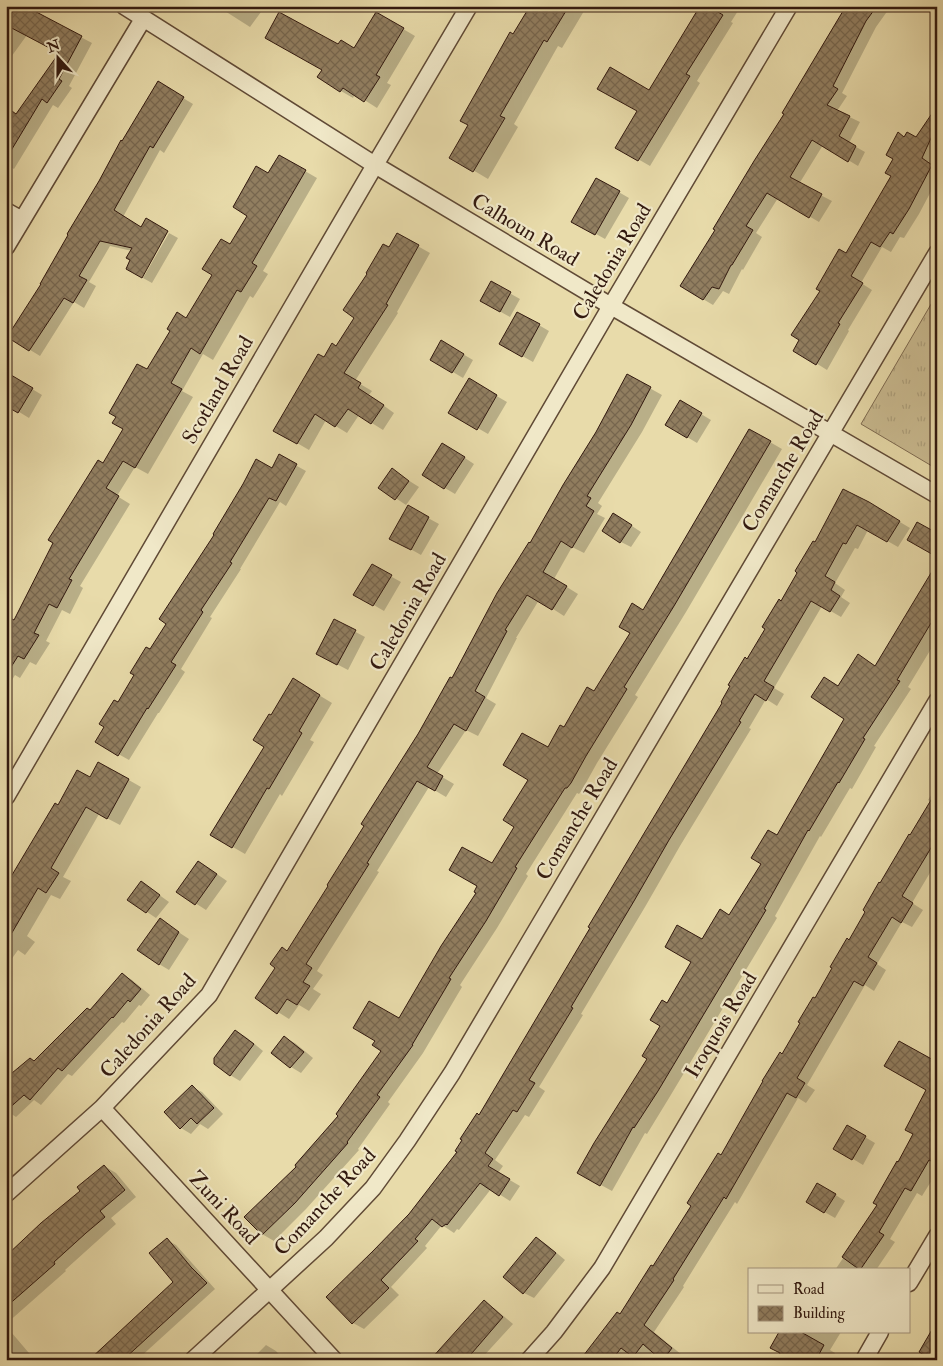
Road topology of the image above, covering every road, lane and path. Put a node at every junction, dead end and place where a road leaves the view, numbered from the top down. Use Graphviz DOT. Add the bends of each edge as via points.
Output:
graph roads {
  1 [pos="124,6"];
  2 [pos="469,6"];
  3 [pos="789,6"];
  4 [pos="143,19"];
  5 [pos="374,165"];
  6 [pos="6,211"];
  7 [pos="22,220"];
  8 [pos="6,247"];
  9 [pos="937,253"];
  10 [pos="611,306"];
  11 [pos="831,432"];
  12 [pos="937,495"];
  13 [pos="937,701"];
  14 [pos="6,797"];
  15 [pos="102,1108"];
  16 [pos="6,1194"];
  17 [pos="937,1236"];
  18 [pos="910,1281"];
  19 [pos="270,1290"];
  20 [pos="879,1334"];
  21 [pos="193,1360"];
  22 [pos="334,1360"];
  23 [pos="528,1360"];
  24 [pos="864,1360"];
  1 -- 4 [label="street, Calhoun Road"];
  2 -- 5 [label="street, Scotland Road"];
  3 -- 10 [label="street, Caledonia Road"];
  4 -- 5 [label="street, Calhoun Road"];
  4 -- 7 [label="street"];
  5 -- 10 [label="street, Calhoun Road"];
  5 -- 14 [label="street, Scotland Road"];
  6 -- 7 [label="street"];
  7 -- 8 [label="street"];
  9 -- 11 [label="street, Comanche Road"];
  10 -- 11 [label="street, Calhoun Road"];
  10 -- 15 [label="street, Caledonia Road" via="209,995"];
  11 -- 12 [label="street, Calhoun Road"];
  11 -- 19 [label="street, Comanche Road" via="442,1088 373,1188"];
  13 -- 23 [label="street, Iroquois Road" via="602,1268 554,1332"];
  15 -- 16 [label="street, Caledonia Road"];
  15 -- 19 [label="street, Zuni Road"];
  17 -- 18 [label="street"];
  19 -- 21 [label="street, Comanche Road"];
  19 -- 22 [label="street, Zuni Road"];
  20 -- 24 [label="street"];
}
